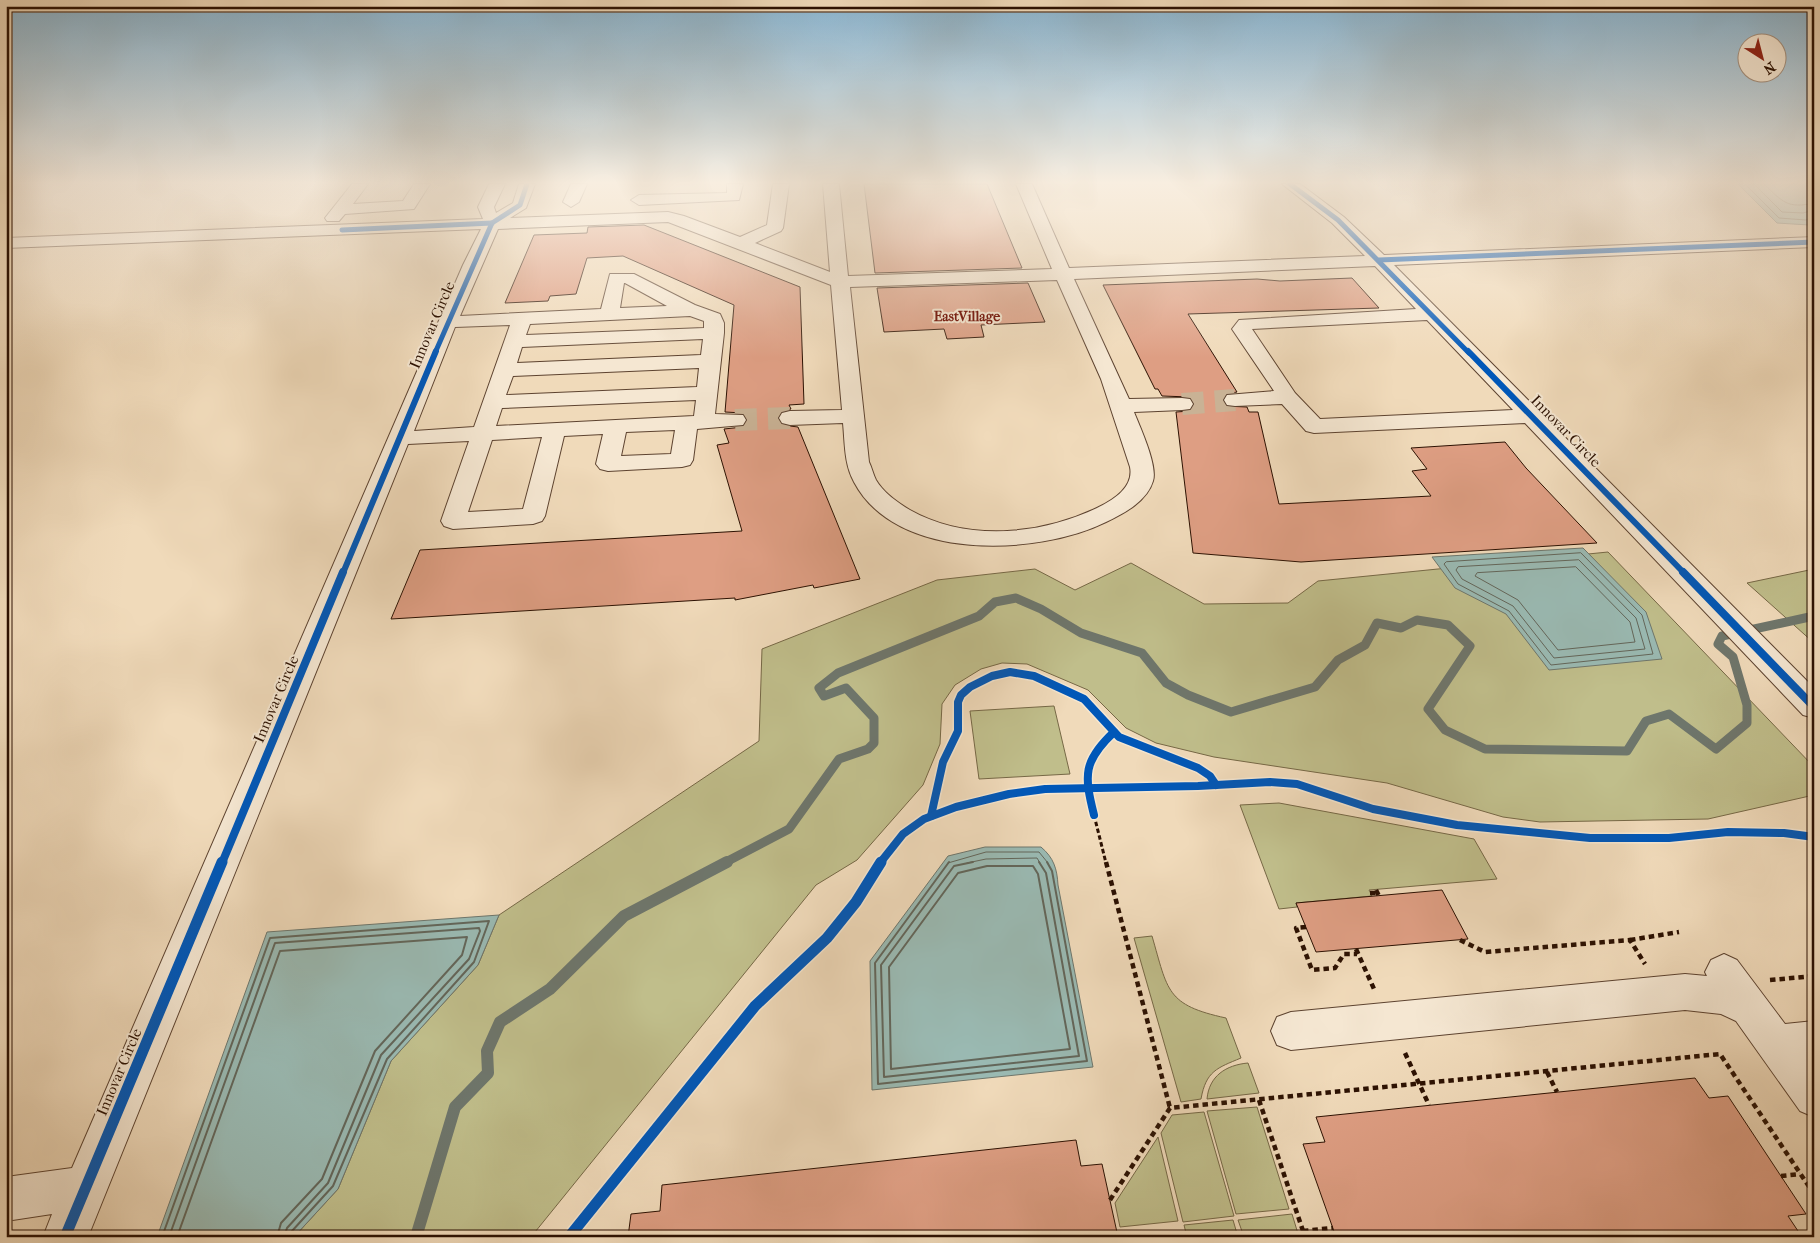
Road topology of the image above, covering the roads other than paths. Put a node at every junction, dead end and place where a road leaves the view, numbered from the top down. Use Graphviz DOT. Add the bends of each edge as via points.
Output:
graph roads {
  1 [pos="30,242"];
  2 [pos="484,242"];
  3 [pos="836,242"];
  4 [pos="1049,242"];
  5 [pos="1361,242"];
  6 [pos="1814,242"];
  7 [pos="6,243"];
  8 [pos="740,243"];
  9 [pos="1379,260"];
  10 [pos="1063,274"];
  11 [pos="840,282"];
  12 [pos="692,310"];
  13 [pos="609,314"];
  14 [pos="1432,314"];
  15 [pos="522,318"];
  16 [pos="449,322"];
  17 [pos="714,333"];
  18 [pos="514,341"];
  19 [pos="711,361"];
  20 [pos="504,370"];
  21 [pos="707,393"];
  22 [pos="1288,397"];
  23 [pos="1235,400"];
  24 [pos="494,402"];
  25 [pos="1182,404"];
  26 [pos="1124,406"];
  27 [pos="854,416"];
  28 [pos="1532,416"];
  29 [pos="790,418"];
  30 [pos="735,420"];
  31 [pos="695,422"];
  32 [pos="616,426"];
  33 [pos="555,429"];
  34 [pos="483,433"];
  35 [pos="400,438"];
  36 [pos="1814,707"];
  37 [pos="1291,1031"];
  38 [pos="1795,1042"];
  39 [pos="1814,1097"];
  40 [pos="85,1188"];
  41 [pos="6,1199"];
  42 [pos="65,1237"];
  1 -- 7 [label="street"];
  2 -- 16 [label="street, Innovar Circle"];
  3 -- 11 [label="street"];
  4 -- 10 [label="street"];
  5 -- 9 [label="street, Innovar Circle"];
  6 -- 9 [label="street"];
  8 -- 11 [label="street"];
  9 -- 10 [label="street"];
  9 -- 14 [label="street, Innovar Circle"];
  10 -- 11 [label="street"];
  10 -- 26 [label="street"];
  11 -- 27 [label="street"];
  12 -- 13 [label="street"];
  12 -- 13 [label="street" via="628,278 616,278"];
  12 -- 17 [label="street" via="713,318"];
  13 -- 15 [label="street"];
  14 -- 22 [label="street" via="1246,324 1242,329"];
  14 -- 28 [label="street, Innovar Circle"];
  15 -- 16 [label="street"];
  15 -- 18 [label="street"];
  16 -- 35 [label="street, Innovar Circle"];
  17 -- 18 [label="street"];
  17 -- 19 [label="street"];
  18 -- 20 [label="street"];
  19 -- 20 [label="street"];
  19 -- 21 [label="street"];
  20 -- 24 [label="street"];
  21 -- 24 [label="street"];
  21 -- 31 [label="street"];
  22 -- 23 [label="street"];
  22 -- 28 [label="street" via="1314,426"];
  24 -- 34 [label="street"];
  25 -- 26 [label="street"];
  26 -- 27 [label="street" via="1143,474 1137,489 1124,503 1093,521 1056,533 1011,539 978,539 921,526 888,507 867,485 858,462"];
  27 -- 29 [label="street"];
  28 -- 36 [label="street, Innovar Circle"];
  30 -- 31 [label="street"];
  31 -- 32 [label="street"];
  31 -- 32 [label="street" via="682,460 608,464"];
  32 -- 33 [label="street"];
  33 -- 34 [label="street"];
  33 -- 34 [label="street" via="533,516 453,521"];
  34 -- 35 [label="street"];
  35 -- 40 [label="street, Innovar Circle"];
  37 -- 38 [label="street" via="1685,992 1722,996 1736,988"];
  38 -- 39 [label="street"];
  40 -- 41 [label="street"];
  40 -- 42 [label="street, Innovar Circle"];
}
